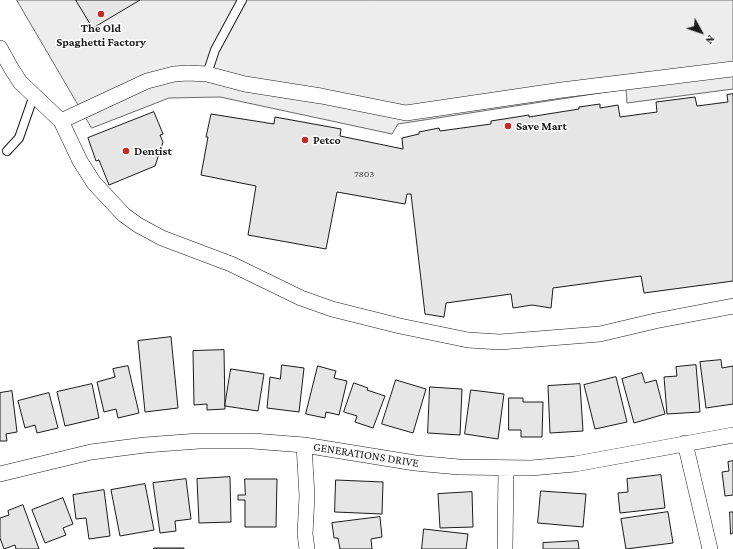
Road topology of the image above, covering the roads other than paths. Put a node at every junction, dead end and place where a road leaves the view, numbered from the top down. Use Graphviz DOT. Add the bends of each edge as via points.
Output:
graph roads {
  1 [pos="242,0"];
  2 [pos="0,48"];
  3 [pos="733,69"];
  4 [pos="207,74"];
  5 [pos="34,95"];
  6 [pos="61,121"];
  7 [pos="7,151"];
  8 [pos="733,306"];
  9 [pos="733,435"];
  10 [pos="685,443"];
  11 [pos="304,445"];
  12 [pos="506,468"];
  13 [pos="0,474"];
  14 [pos="307,549"];
  15 [pos="505,549"];
  16 [pos="710,549"];
  1 -- 4 [label="lane" via="215,50"];
  2 -- 5 [label="street" via="20,82"];
  3 -- 4 [label="street" via="406,113 245,84"];
  4 -- 6 [label="street" via="174,74 147,81"];
  5 -- 6 [label="street"];
  5 -- 7 [label="lane" via="19,138"];
  6 -- 8 [label="street" via="80,161 94,183 124,216 162,238 231,264 302,298 332,309 468,340 500,342 600,334"];
  9 -- 10 [label="street, GENERATIONS DRIVE"];
  10 -- 12 [label="street, GENERATIONS DRIVE" via="575,464"];
  10 -- 16 [label="street"];
  11 -- 12 [label="street, GENERATIONS DRIVE" via="415,463"];
  11 -- 13 [label="street, GENERATIONS DRIVE" via="199,441 145,445 91,452"];
  11 -- 14 [label="street"];
  12 -- 15 [label="street"];
}
